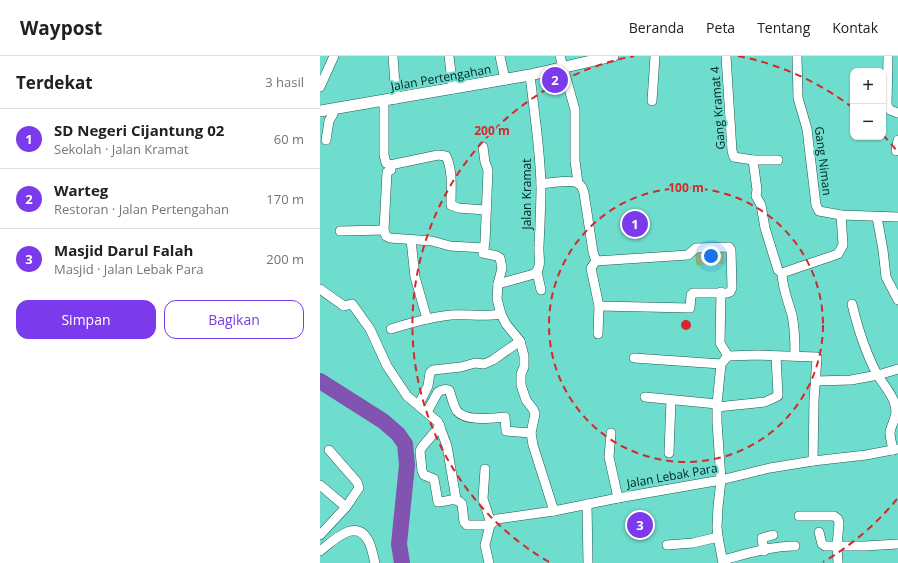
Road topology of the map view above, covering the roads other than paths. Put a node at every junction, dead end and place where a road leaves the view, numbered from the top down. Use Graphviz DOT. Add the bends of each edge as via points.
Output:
graph roads {
  1 [pos="334,56"];
  2 [pos="393,56"];
  3 [pos="449,56"];
  4 [pos="500,56"];
  5 [pos="560,56"];
  6 [pos="613,56"];
  7 [pos="655,56"];
  8 [pos="726,56"];
  9 [pos="798,56"];
  10 [pos="888,56"];
  11 [pos="596,58"];
  12 [pos="563,68"];
  13 [pos="530,75"];
  14 [pos="504,80"];
  15 [pos="320,87"];
  16 [pos="453,89"];
  17 [pos="396,99"];
  18 [pos="384,101"];
  19 [pos="652,101"];
  20 [pos="332,110"];
  21 [pos="320,111"];
  22 [pos="898,113"];
  23 [pos="326,140"];
  24 [pos="898,140"];
  25 [pos="483,147"];
  26 [pos="896,151"];
  27 [pos="753,160"];
  28 [pos="778,160"];
  29 [pos="390,164"];
  30 [pos="578,183"];
  31 [pos="541,184"];
  32 [pos="485,210"];
  33 [pos="841,215"];
  34 [pos="877,217"];
  35 [pos="898,217"];
  36 [pos="384,230"];
  37 [pos="340,231"];
  38 [pos="411,240"];
  39 [pos="484,248"];
  40 [pos="596,261"];
  41 [pos="537,272"];
  42 [pos="782,273"];
  43 [pos="498,284"];
  44 [pos="320,289"];
  45 [pos="541,290"];
  46 [pos="721,292"];
  47 [pos="898,300"];
  48 [pos="852,304"];
  49 [pos="599,306"];
  50 [pos="500,314"];
  51 [pos="427,319"];
  52 [pos="391,328"];
  53 [pos="598,334"];
  54 [pos="520,341"];
  55 [pos="728,356"];
  56 [pos="776,356"];
  57 [pos="795,356"];
  58 [pos="634,358"];
  59 [pos="721,364"];
  60 [pos="898,369"];
  61 [pos="878,375"];
  62 [pos="816,381"];
  63 [pos="644,397"];
  64 [pos="671,400"];
  65 [pos="419,404"];
  66 [pos="717,406"];
  67 [pos="427,412"];
  68 [pos="440,426"];
  69 [pos="531,433"];
  70 [pos="611,433"];
  71 [pos="329,450"];
  72 [pos="896,450"];
  73 [pos="669,453"];
  74 [pos="813,461"];
  75 [pos="485,469"];
  76 [pos="722,480"];
  77 [pos="320,485"];
  78 [pos="618,498"];
  79 [pos="456,499"];
  80 [pos="587,504"];
  81 [pos="346,507"];
  82 [pos="554,511"];
  83 [pos="799,516"];
  84 [pos="490,524"];
  85 [pos="819,532"];
  86 [pos="320,535"];
  87 [pos="772,535"];
  88 [pos="718,537"];
  89 [pos="898,544"];
  90 [pos="667,545"];
  91 [pos="795,546"];
  92 [pos="837,546"];
  93 [pos="320,551"];
  94 [pos="764,551"];
  95 [pos="723,561"];
  96 [pos="375,563"];
  97 [pos="489,563"];
  98 [pos="588,563"];
  99 [pos="838,563"];
  1 -- 15 [label="street"];
  2 -- 17 [label="street"];
  3 -- 16 [label="street"];
  4 -- 14 [label="street"];
  5 -- 12 [label="street"];
  6 -- 11 [label="street, Jalan Pertengahan"];
  7 -- 19 [label="street"];
  8 -- 27 [label="street, Gang Kramat 4" via="732,151 734,157"];
  9 -- 33 [label="street, Gang Niman" via="798,98 808,129 817,209 821,213"];
  10 -- 22 [label="street" via="887,104 890,110"];
  11 -- 12 [label="street, Jalan Pertengahan"];
  12 -- 13 [label="street, Jalan Pertengahan"];
  12 -- 30 [label="street" via="574,102"];
  13 -- 14 [label="street, Jalan Pertengahan"];
  13 -- 31 [label="street, Jalan Kramat"];
  14 -- 16 [label="street, Jalan Pertengahan"];
  16 -- 17 [label="street, Jalan Pertengahan"];
  17 -- 18 [label="street, Jalan Pertengahan"];
  18 -- 20 [label="street, Jalan Pertengahan"];
  18 -- 29 [label="street" via="384,155 386,163"];
  20 -- 21 [label="street, Jalan Pertengahan"];
  20 -- 23 [label="street"];
  24 -- 26 [label="street"];
  25 -- 32 [label="street" via="488,170"];
  27 -- 28 [label="street"];
  27 -- 42 [label="street" via="756,196 761,204 770,249 778,270"];
  29 -- 32 [label="street" via="438,155 446,156 450,171 451,205"];
  29 -- 36 [label="street" via="391,170 387,172"];
  30 -- 31 [label="street"];
  30 -- 40 [label="street" via="584,192"];
  31 -- 41 [label="street, Jalan Kramat"];
  32 -- 39 [label="street"];
  33 -- 34 [label="street, Gang Niman"];
  33 -- 42 [label="street" via="843,245 838,254"];
  34 -- 35 [label="street, Gang Niman"];
  34 -- 47 [label="street" via="886,277"];
  36 -- 37 [label="street"];
  36 -- 38 [label="street" via="390,238"];
  38 -- 39 [label="street"];
  38 -- 51 [label="street" via="415,277"];
  39 -- 43 [label="street" via="484,254 500,258 502,268"];
  40 -- 46 [label="street" via="688,255 696,248 729,247 732,288 730,292"];
  40 -- 49 [label="street" via="591,268"];
  41 -- 43 [label="street"];
  41 -- 45 [label="street, Jalan Kramat"];
  42 -- 57 [label="street" via="792,315"];
  43 -- 50 [label="street"];
  44 -- 65 [label="street" via="344,306 352,304 370,329 384,360 400,386 407,396"];
  46 -- 49 [label="street" via="693,292 690,308"];
  46 -- 55 [label="street" via="720,343"];
  48 -- 61 [label="street" via="858,330"];
  49 -- 53 [label="street"];
  50 -- 51 [label="street" via="451,315"];
  50 -- 54 [label="street"];
  51 -- 52 [label="street"];
  54 -- 65 [label="street" via="484,364 475,363 433,370"];
  54 -- 69 [label="street" via="524,356 521,385 526,400 535,414"];
  55 -- 56 [label="street"];
  55 -- 59 [label="street"];
  56 -- 57 [label="street"];
  56 -- 66 [label="street" via="778,396 764,402"];
  57 -- 62 [label="street" via="817,357"];
  58 -- 59 [label="street"];
  59 -- 66 [label="street"];
  60 -- 61 [label="street"];
  61 -- 62 [label="street" via="851,380"];
  61 -- 72 [label="street" via="895,406 896,419 890,431 890,439"];
  62 -- 74 [label="street"];
  63 -- 64 [label="street"];
  64 -- 66 [label="street"];
  64 -- 73 [label="street"];
  65 -- 67 [label="street"];
  66 -- 76 [label="street"];
  67 -- 68 [label="street"];
  67 -- 69 [label="street" via="440,390 449,390 458,412 464,417 505,417 506,431"];
  68 -- 79 [label="street" via="448,446"];
  68 -- 79 [label="street" via="420,451 422,471 424,475 434,479 438,502"];
  69 -- 82 [label="street"];
  70 -- 78 [label="street" via="609,457"];
  71 -- 81 [label="street" via="358,485 358,490"];
  72 -- 74 [label="street, Jalan Lebak Para"];
  74 -- 76 [label="street, Jalan Lebak Para"];
  75 -- 84 [label="street" via="483,499"];
  76 -- 78 [label="street, Jalan Lebak Para"];
  76 -- 88 [label="street" via="718,507"];
  77 -- 81 [label="street"];
  78 -- 80 [label="street, Jalan Lebak Para"];
  79 -- 84 [label="street, Jalan Lebak Para" via="462,504 464,522 467,525"];
  80 -- 82 [label="street, Jalan Lebak Para"];
  80 -- 98 [label="street"];
  81 -- 86 [label="street"];
  82 -- 84 [label="street, Jalan Lebak Para" via="497,520"];
  83 -- 92 [label="street" via="837,517"];
  84 -- 97 [label="street" via="485,545"];
  85 -- 92 [label="street" via="823,546"];
  87 -- 94 [label="street" via="762,539"];
  88 -- 90 [label="street" via="693,543"];
  88 -- 95 [label="street"];
  89 -- 92 [label="street"];
  91 -- 94 [label="street"];
  92 -- 99 [label="street"];
  93 -- 96 [label="street" via="343,532 352,530 365,536"];
  94 -- 95 [label="street"];
}
